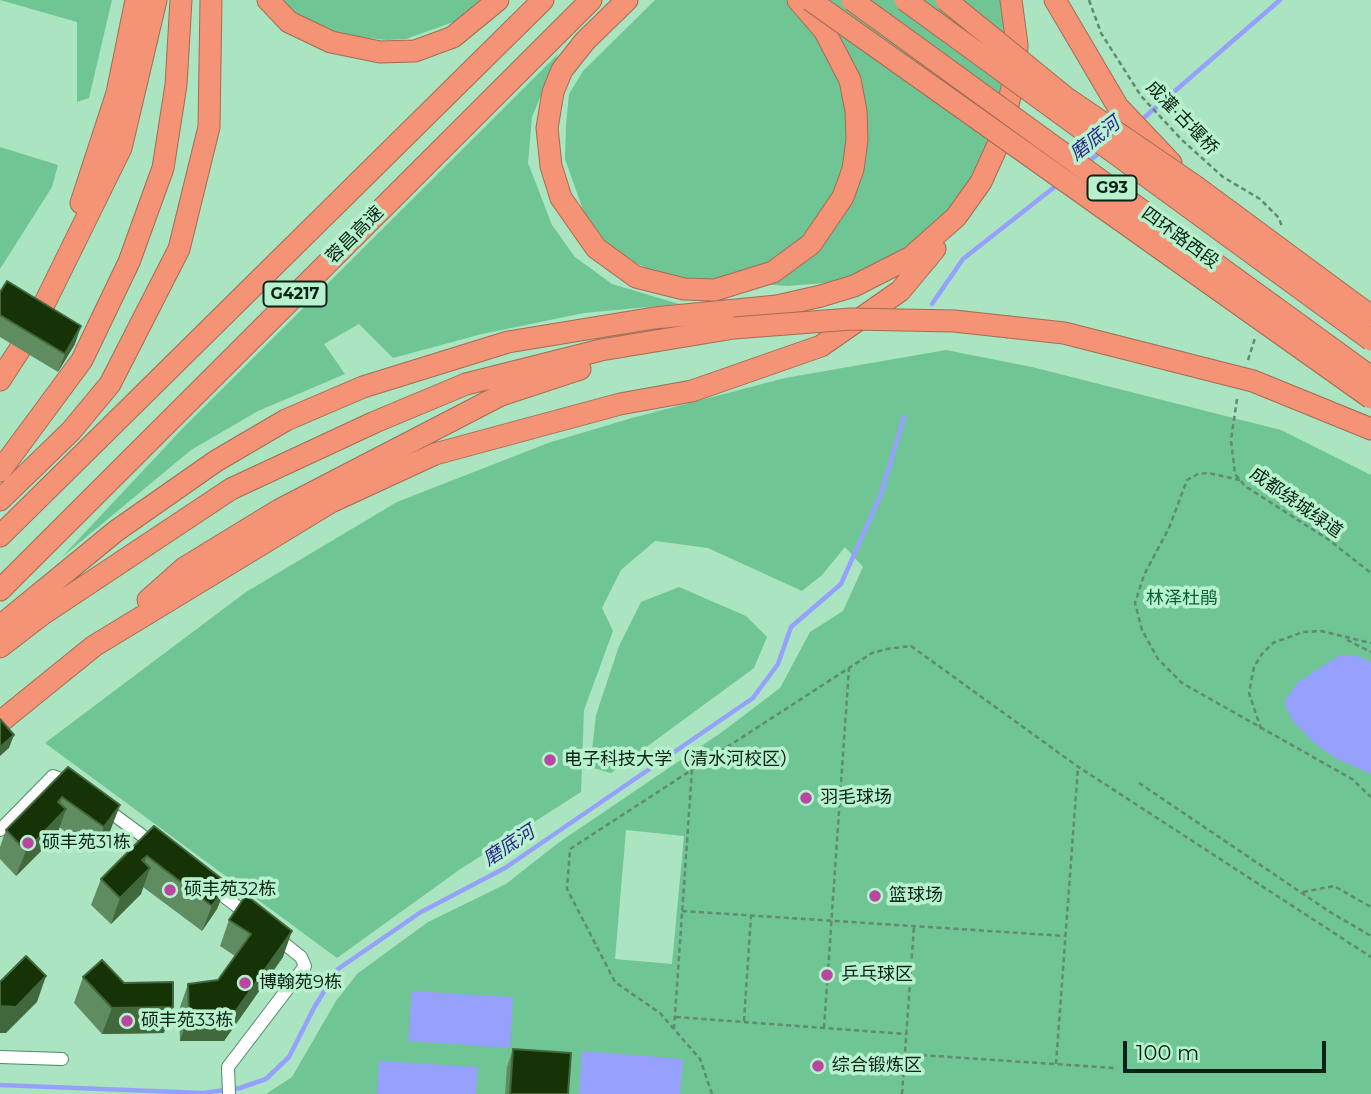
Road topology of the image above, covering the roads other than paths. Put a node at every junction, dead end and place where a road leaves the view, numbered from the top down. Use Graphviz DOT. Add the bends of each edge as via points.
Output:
graph roads {
  1 [pos="136,0"];
  2 [pos="156,0"];
  3 [pos="181,0"];
  4 [pos="211,0"];
  5 [pos="268,0"];
  6 [pos="498,0"];
  7 [pos="543,0"];
  8 [pos="591,0"];
  9 [pos="627,0"];
  10 [pos="798,0"];
  11 [pos="810,0"];
  12 [pos="852,0"];
  13 [pos="905,0"];
  14 [pos="946,0"];
  15 [pos="1011,0"];
  16 [pos="1055,0"];
  17 [pos="1195,186"];
  18 [pos="977,187"];
  19 [pos="1371,316"];
  20 [pos="734,328"];
  21 [pos="29,335"];
  22 [pos="1371,340"];
  23 [pos="1371,377"];
  24 [pos="0,380"];
  25 [pos="1371,398"];
  26 [pos="1371,429"];
  27 [pos="0,471"];
  28 [pos="0,500"];
  29 [pos="0,536"];
  30 [pos="0,590"];
  31 [pos="0,626"];
  32 [pos="94,646"];
  33 [pos="0,647"];
  34 [pos="0,722"];
  35 [pos="78,789"];
  36 [pos="90,797"];
  37 [pos="0,830"];
  38 [pos="168,855"];
  39 [pos="202,880"];
  40 [pos="0,1057"];
  41 [pos="62,1059"];
  42 [pos="229,1094"];
  1 -- 21 [label="highway" via="113,105 86,191"];
  2 -- 21 [label="highway" via="121,148"];
  3 -- 27 [label="highway" via="176,85 163,167 129,262 82,360"];
  4 -- 28 [label="highway" via="209,127 178,249 110,384"];
  5 -- 6 [label="highway" via="289,22 331,42 380,52 415,51 453,37"];
  7 -- 29 [label="highway, 蓉昌高速 / G4217"];
  8 -- 30 [label="highway, 蓉昌高速 / G4217"];
  9 -- 10 [label="highway" via="562,70 547,128 551,166 561,198 596,248 636,276 684,289 715,290 773,272 811,244 843,197 853,169 857,140 850,80 824,30"];
  11 -- 25 [label="highway, bridge"];
  12 -- 23 [label="highway, 四环路西段 / G93, bridge"];
  13 -- 22 [label="highway, 四环路西段 / G93, bridge"];
  14 -- 17 [label="highway, bridge" via="1065,97"];
  15 -- 18 [label="highway" via="1017,44 1010,103 1000,140"];
  16 -- 17 [label="highway, bridge" via="1118,107"];
  17 -- 19 [label="highway, bridge"];
  18 -- 31 [label="highway" via="932,241 888,271 854,286 777,306 643,320 508,342 363,387 286,420 216,461 116,531"];
  18 -- 32 [label="highway" via="944,239 900,291 821,346 692,391 620,404 435,454 331,502"];
  20 -- 26 [label="highway, bridge" via="850,319 954,321 1064,333 1252,381"];
  20 -- 32 [label="highway" via="558,375 501,395 419,435 279,510 184,568"];
  20 -- 33 [label="highway" via="601,350 466,384 375,422 232,489"];
  21 -- 24 [label="highway"];
  32 -- 34 [label="highway"];
  35 -- 37 [label="street" via="53,776"];
  36 -- 38 [label="street"];
  39 -- 42 [label="street" via="293,950 304,966 228,1067"];
  40 -- 41 [label="street"];
}
